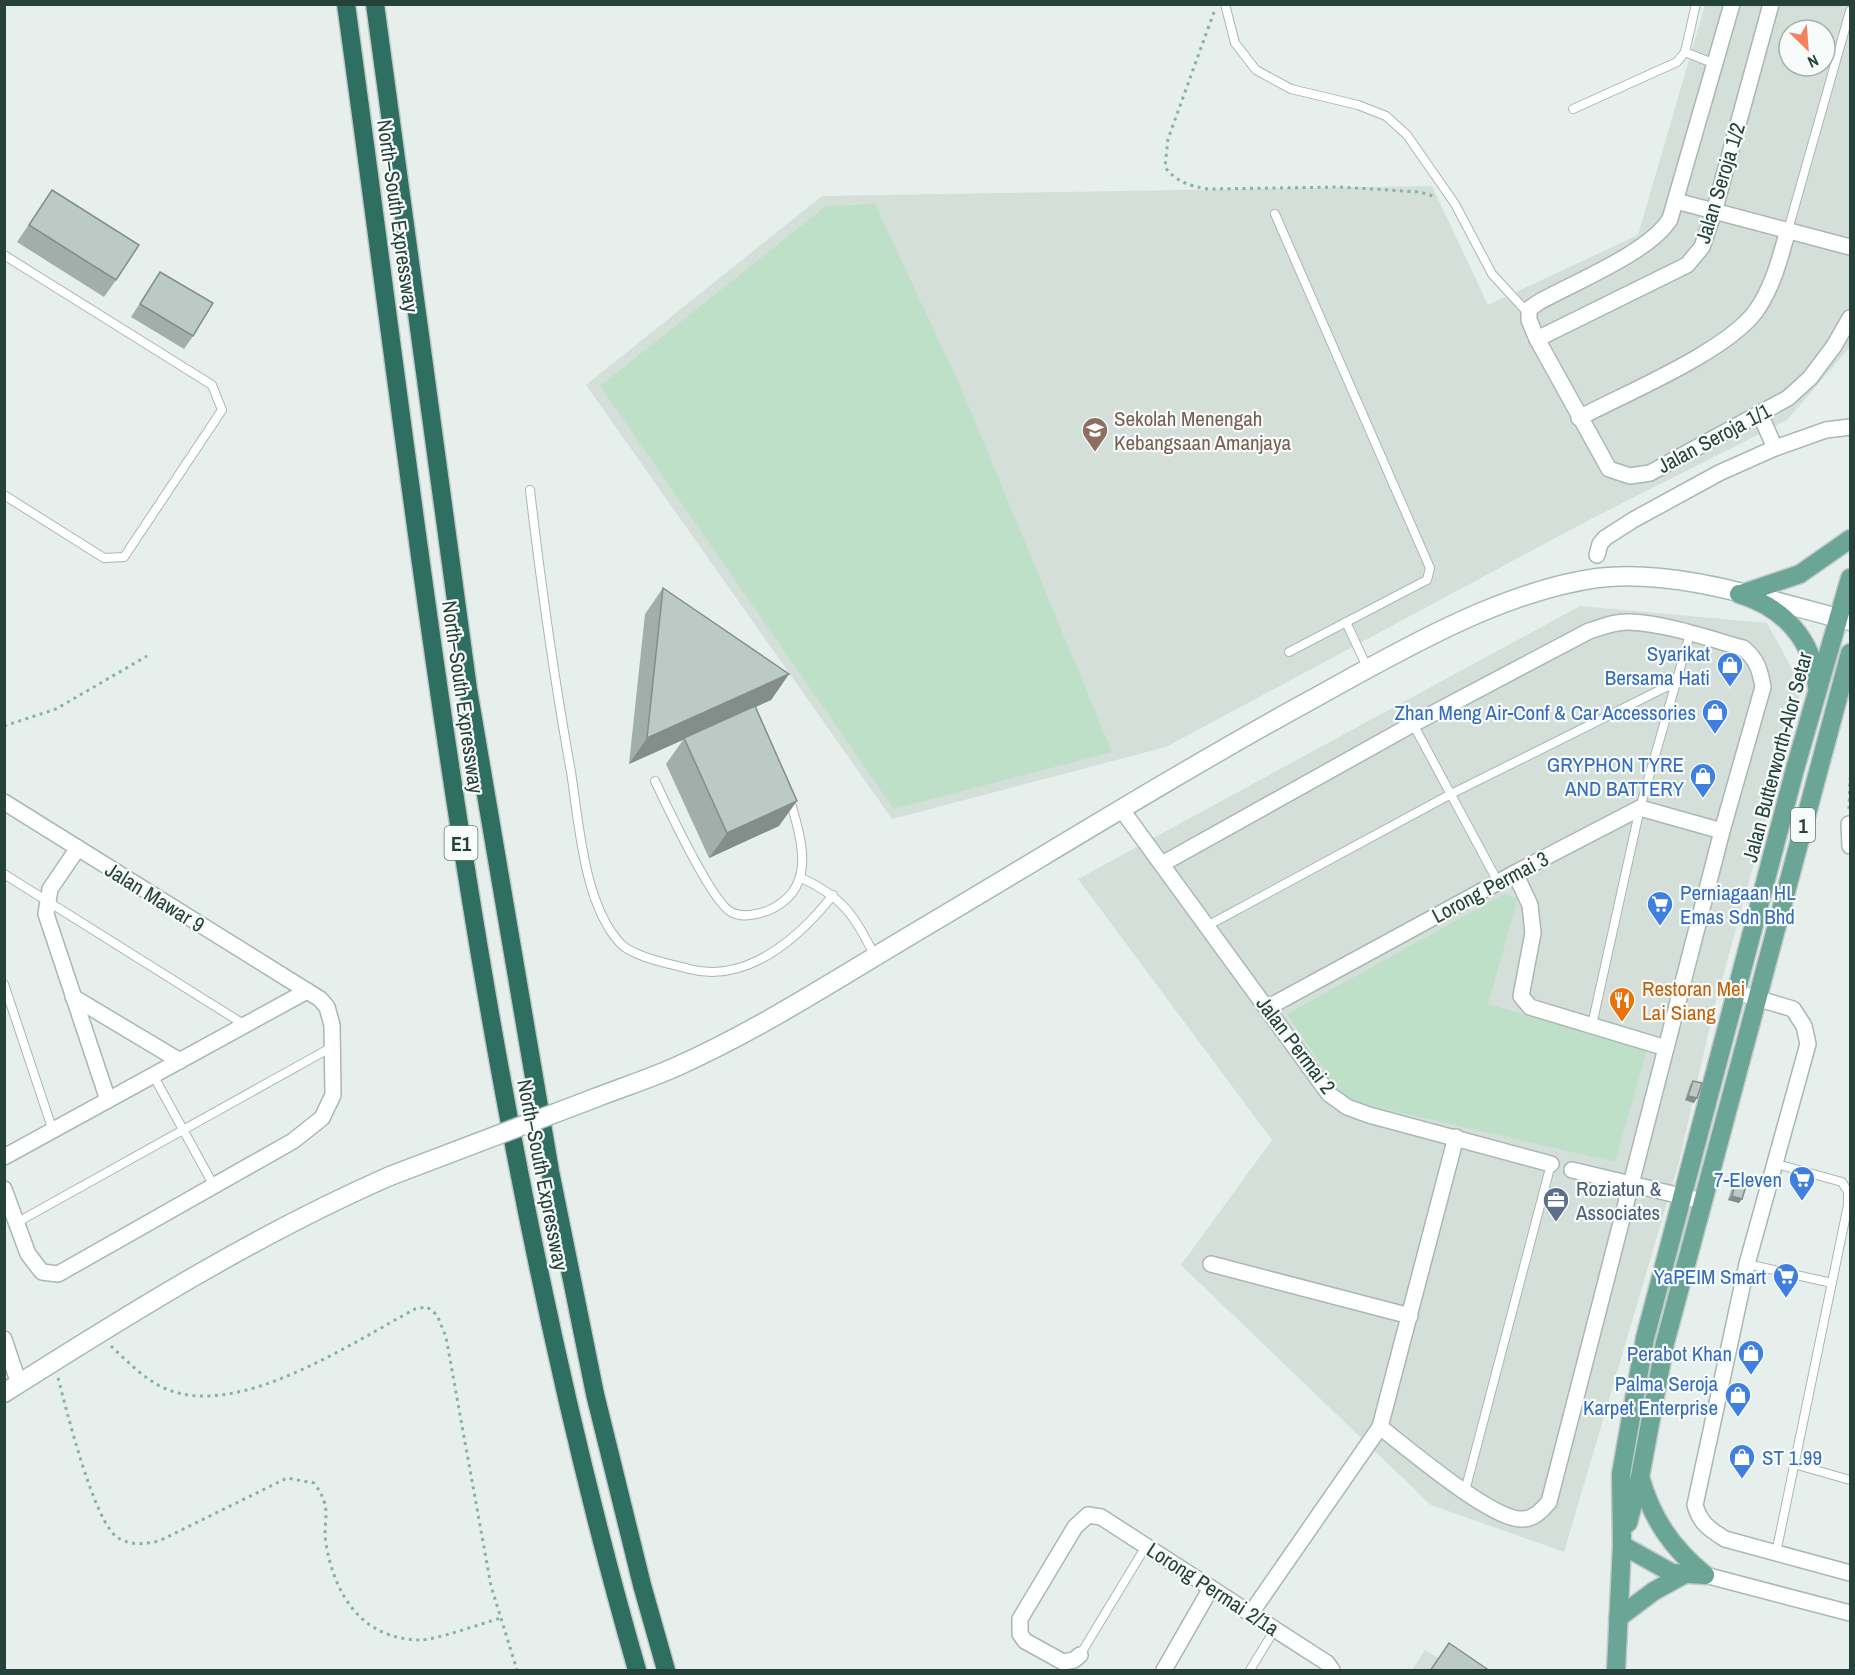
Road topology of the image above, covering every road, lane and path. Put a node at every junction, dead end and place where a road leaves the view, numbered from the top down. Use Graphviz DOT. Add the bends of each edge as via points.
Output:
graph roads {
  1 [pos="346,4"];
  2 [pos="375,4"];
  3 [pos="1217,4"];
  4 [pos="1225,4"];
  5 [pos="1696,4"];
  6 [pos="1732,4"];
  7 [pos="1771,4"];
  8 [pos="1851,11"];
  9 [pos="1685,52"];
  10 [pos="1715,64"];
  11 [pos="1573,109"];
  12 [pos="1676,201"];
  13 [pos="1455,204"];
  14 [pos="1714,212"];
  15 [pos="1275,214"];
  16 [pos="1788,230"];
  17 [pos="1851,247"];
  18 [pos="4,255"];
  19 [pos="1529,312"];
  20 [pos="1851,318"];
  21 [pos="1537,339"];
  22 [pos="1760,414"];
  23 [pos="1579,418"];
  24 [pos="1851,427"];
  25 [pos="1775,448"];
  26 [pos="530,490"];
  27 [pos="4,495"];
  28 [pos="1851,539"];
  29 [pos="1597,555"];
  30 [pos="1851,578"];
  31 [pos="1739,594"];
  32 [pos="1845,620"];
  33 [pos="1346,622"];
  34 [pos="1690,634"];
  35 [pos="1288,652"];
  36 [pos="1851,653"];
  37 [pos="147,656"];
  38 [pos="1368,669"];
  39 [pos="1673,686"];
  40 [pos="1817,693"];
  41 [pos="1413,724"];
  42 [pos="4,726"];
  43 [pos="1851,778"];
  44 [pos="655,781"];
  45 [pos="786,789"];
  46 [pos="1451,794"];
  47 [pos="4,802"];
  48 [pos="1640,808"];
  49 [pos="1122,810"];
  50 [pos="1849,824"];
  51 [pos="1722,831"];
  52 [pos="1851,846"];
  53 [pos="78,848"];
  54 [pos="1162,864"];
  55 [pos="1515,873"];
  56 [pos="4,874"];
  57 [pos="801,878"];
  58 [pos="1498,882"];
  59 [pos="833,895"];
  60 [pos="47,900"];
  61 [pos="1208,926"];
  62 [pos="875,957"];
  63 [pos="4,984"];
  64 [pos="307,991"];
  65 [pos="1736,992"];
  66 [pos="1756,996"];
  67 [pos="74,997"];
  68 [pos="1267,1008"];
  69 [pos="245,1025"];
  70 [pos="1592,1025"];
  71 [pos="332,1046"];
  72 [pos="1666,1048"];
  73 [pos="180,1061"];
  74 [pos="153,1075"];
  75 [pos="108,1100"];
  76 [pos="183,1129"];
  77 [pos="53,1131"];
  78 [pos="1456,1137"];
  79 [pos="4,1157"];
  80 [pos="1773,1163"];
  81 [pos="1551,1164"];
  82 [pos="1572,1170"];
  83 [pos="1632,1184"];
  84 [pos="214,1186"];
  85 [pos="4,1189"];
  86 [pos="1682,1196"];
  87 [pos="1702,1201"];
  88 [pos="16,1223"];
  89 [pos="1211,1264"];
  90 [pos="1747,1264"];
  91 [pos="1832,1283"];
  92 [pos="1410,1316"];
  93 [pos="99,1335"];
  94 [pos="4,1339"];
  95 [pos="54,1363"];
  96 [pos="12,1388"];
  97 [pos="1380,1427"];
  98 [pos="1794,1464"];
  99 [pos="1640,1477"];
  100 [pos="1851,1480"];
  101 [pos="1465,1491"];
  102 [pos="1622,1545"];
  103 [pos="1146,1546"];
  104 [pos="1776,1553"];
  105 [pos="1851,1573"];
  106 [pos="1685,1574"];
  107 [pos="1705,1575"];
  108 [pos="1211,1588"];
  109 [pos="1851,1613"];
  110 [pos="1251,1614"];
  111 [pos="501,1618"];
  112 [pos="1618,1618"];
  113 [pos="1275,1629"];
  114 [pos="1080,1655"];
  115 [pos="518,1671"];
  116 [pos="637,1671"];
  117 [pos="666,1671"];
  118 [pos="1164,1671"];
  119 [pos="1250,1671"];
  120 [pos="1332,1671"];
  121 [pos="1616,1671"];
  1 -- 116 [label="highway, North–South Expressway / E1" via="466,880 555,1352"];
  2 -- 117 [label="highway, North–South Expressway / E1" via="468,689 550,1171 595,1394"];
  3 -- 13 [label="path" via="1168,139 1165,167 1172,176 1189,186 1208,189 1304,187 1420,192"];
  4 -- 13 [label="lane" via="1235,43 1256,70 1291,89 1386,116 1407,135"];
  5 -- 9 [label="lane"];
  6 -- 10 [label="street"];
  7 -- 14 [label="street, Jalan Seroja 1/2"];
  8 -- 16 [label="lane"];
  9 -- 10 [label="lane"];
  9 -- 11 [label="lane" via="1677,62"];
  10 -- 12 [label="street"];
  12 -- 14 [label="street"];
  12 -- 19 [label="street" via="1663,231 1646,244"];
  13 -- 19 [label="lane" via="1492,274"];
  14 -- 16 [label="street"];
  14 -- 21 [label="street, Jalan Seroja 1/2" via="1702,247 1687,265"];
  15 -- 33 [label="lane" via="1430,568 1427,580"];
  16 -- 17 [label="street"];
  16 -- 23 [label="street" via="1775,275 1755,311 1730,337"];
  18 -- 27 [label="lane" via="212,385 222,410 124,557 104,558"];
  19 -- 21 [label="street, Jalan Seroja 1/1"];
  20 -- 22 [label="street, Jalan Seroja 1/1" via="1810,378 1788,398"];
  21 -- 23 [label="street, Jalan Seroja 1/1"];
  22 -- 23 [label="street, Jalan Seroja 1/1" via="1650,473 1630,476 1609,469"];
  22 -- 25 [label="street"];
  24 -- 25 [label="street" via="1826,430"];
  25 -- 29 [label="street" via="1719,473 1633,520 1605,538"];
  26 -- 59 [label="lane" via="548,641 586,859 602,916 614,936 623,946 655,960 707,974 745,967 784,945 814,919"];
  28 -- 31 [label="main road" via="1800,574"];
  30 -- 32 [label="main road, Jalan Butterworth-Alor Setar / 1"];
  31 -- 32 [label="main road"];
  31 -- 38 [label="main road" via="1658,577 1599,578 1543,589 1491,608"];
  31 -- 40 [label="main road" via="1768,605 1792,624 1814,663"];
  32 -- 40 [label="main road, Jalan Butterworth-Alor Setar / 1"];
  33 -- 35 [label="lane"];
  33 -- 38 [label="lane"];
  34 -- 39 [label="lane"];
  34 -- 41 [label="street" via="1628,622 1599,628"];
  34 -- 51 [label="street" via="1743,648 1753,656 1763,687"];
  36 -- 66 [label="main road, Jalan Butterworth-Alor Setar / 1"];
  37 -- 42 [label="path" via="56,709"];
  38 -- 49 [label="main road"];
  39 -- 46 [label="lane"];
  39 -- 48 [label="lane"];
  40 -- 65 [label="main road, Jalan Butterworth-Alor Setar / 1"];
  41 -- 46 [label="lane"];
  41 -- 54 [label="street"];
  43 -- 50 [label="path"];
  44 -- 57 [label="lane" via="698,866 730,912 748,917 768,911 785,900"];
  45 -- 57 [label="lane" via="799,832"];
  46 -- 58 [label="lane"];
  46 -- 61 [label="lane"];
  47 -- 53 [label="street, Jalan Mawar 9"];
  48 -- 51 [label="street"];
  48 -- 55 [label="street, Lorong Permai 3"];
  48 -- 70 [label="lane"];
  49 -- 54 [label="street, Jalan Permai 2"];
  49 -- 62 [label="main road"];
  50 -- 52 [label="street"];
  51 -- 72 [label="street"];
  53 -- 60 [label="street" via="50,889"];
  53 -- 64 [label="street, Jalan Mawar 9"];
  54 -- 61 [label="street, Jalan Permai 2"];
  55 -- 58 [label="street, Lorong Permai 3"];
  55 -- 70 [label="street" via="1530,905 1533,933 1521,996 1530,1007"];
  56 -- 60 [label="lane"];
  57 -- 59 [label="lane"];
  58 -- 68 [label="street, Lorong Permai 3"];
  59 -- 62 [label="lane" via="861,927"];
  60 -- 67 [label="street" via="50,929"];
  60 -- 69 [label="lane"];
  61 -- 68 [label="street, Jalan Permai 2"];
  62 -- 93 [label="main road, bridge" via="680,1065 334,1200 260,1239"];
  63 -- 77 [label="lane"];
  64 -- 69 [label="street"];
  64 -- 71 [label="street, Jalan Mawar 9" via="327,1007"];
  65 -- 66 [label="street"];
  65 -- 86 [label="main road, Jalan Butterworth-Alor Setar / 1"];
  66 -- 80 [label="street" via="1792,1009 1804,1026 1808,1044"];
  66 -- 87 [label="main road, Jalan Butterworth-Alor Setar / 1"];
  67 -- 73 [label="street"];
  67 -- 75 [label="street"];
  68 -- 78 [label="street, Jalan Permai 2" via="1329,1094 1347,1107"];
  69 -- 73 [label="street"];
  70 -- 72 [label="street"];
  71 -- 76 [label="lane"];
  71 -- 84 [label="street, Jalan Mawar 9" via="333,1095 322,1118 293,1141"];
  72 -- 83 [label="street"];
  73 -- 74 [label="street"];
  74 -- 75 [label="street"];
  74 -- 76 [label="lane"];
  75 -- 77 [label="street"];
  76 -- 84 [label="lane"];
  76 -- 88 [label="lane"];
  77 -- 79 [label="street"];
  78 -- 81 [label="street, Jalan Permai 2"];
  78 -- 92 [label="street"];
  80 -- 90 [label="street"];
  80 -- 91 [label="lane" via="1842,1182 1848,1192"];
  81 -- 101 [label="lane"];
  82 -- 83 [label="street"];
  83 -- 86 [label="street"];
  83 -- 101 [label="street" via="1549,1502 1539,1514 1522,1520 1503,1515"];
  84 -- 88 [label="street, Jalan Mawar 9" via="58,1274 42,1272 28,1254"];
  85 -- 88 [label="street"];
  86 -- 87 [label="street"];
  86 -- 102 [label="main road, Jalan Butterworth-Alor Setar / 1" via="1645,1338 1621,1474"];
  87 -- 99 [label="main road, Jalan Butterworth-Alor Setar / 1" via="1665,1343"];
  89 -- 92 [label="street"];
  90 -- 91 [label="lane"];
  90 -- 104 [label="street" via="1695,1505 1699,1519 1725,1539"];
  91 -- 98 [label="lane"];
  92 -- 97 [label="street"];
  93 -- 95 [label="main road"];
  93 -- 111 [label="path" via="137,1370 170,1391 207,1396 238,1393 289,1377 415,1309 428,1307 437,1315 446,1336 491,1586"];
  94 -- 96 [label="street"];
  95 -- 96 [label="main road"];
  95 -- 111 [label="path" via="81,1466 117,1537 138,1545 159,1541 287,1478 314,1483 328,1513 326,1542 334,1577 348,1607 370,1626 422,1640"];
  97 -- 101 [label="street"];
  97 -- 110 [label="street"];
  98 -- 100 [label="lane"];
  98 -- 104 [label="lane"];
  99 -- 102 [label="main road, Jalan Butterworth-Alor Setar / 1"];
  99 -- 107 [label="main road" via="1663,1533"];
  102 -- 106 [label="main road" via="1659,1568"];
  102 -- 112 [label="main road, Jalan Butterworth-Alor Setar / 1"];
  103 -- 108 [label="street, Lorong Permai 2/1a"];
  103 -- 114 [label="lane"];
  103 -- 114 [label="street, Lorong Permai 2/1a" via="1101,1517 1088,1515 1075,1527 1018,1627 1025,1641 1063,1662"];
  104 -- 105 [label="street"];
  106 -- 107 [label="main road"];
  106 -- 112 [label="main road"];
  107 -- 109 [label="street"];
  108 -- 110 [label="street, Lorong Permai 2/1a"];
  108 -- 118 [label="street"];
  110 -- 113 [label="street, Lorong Permai 2/1a"];
  111 -- 115 [label="path"];
  112 -- 121 [label="main road, Jalan Butterworth-Alor Setar / 1"];
  113 -- 119 [label="lane"];
  113 -- 120 [label="street, Lorong Permai 2/1a" via="1327,1663"];
}
